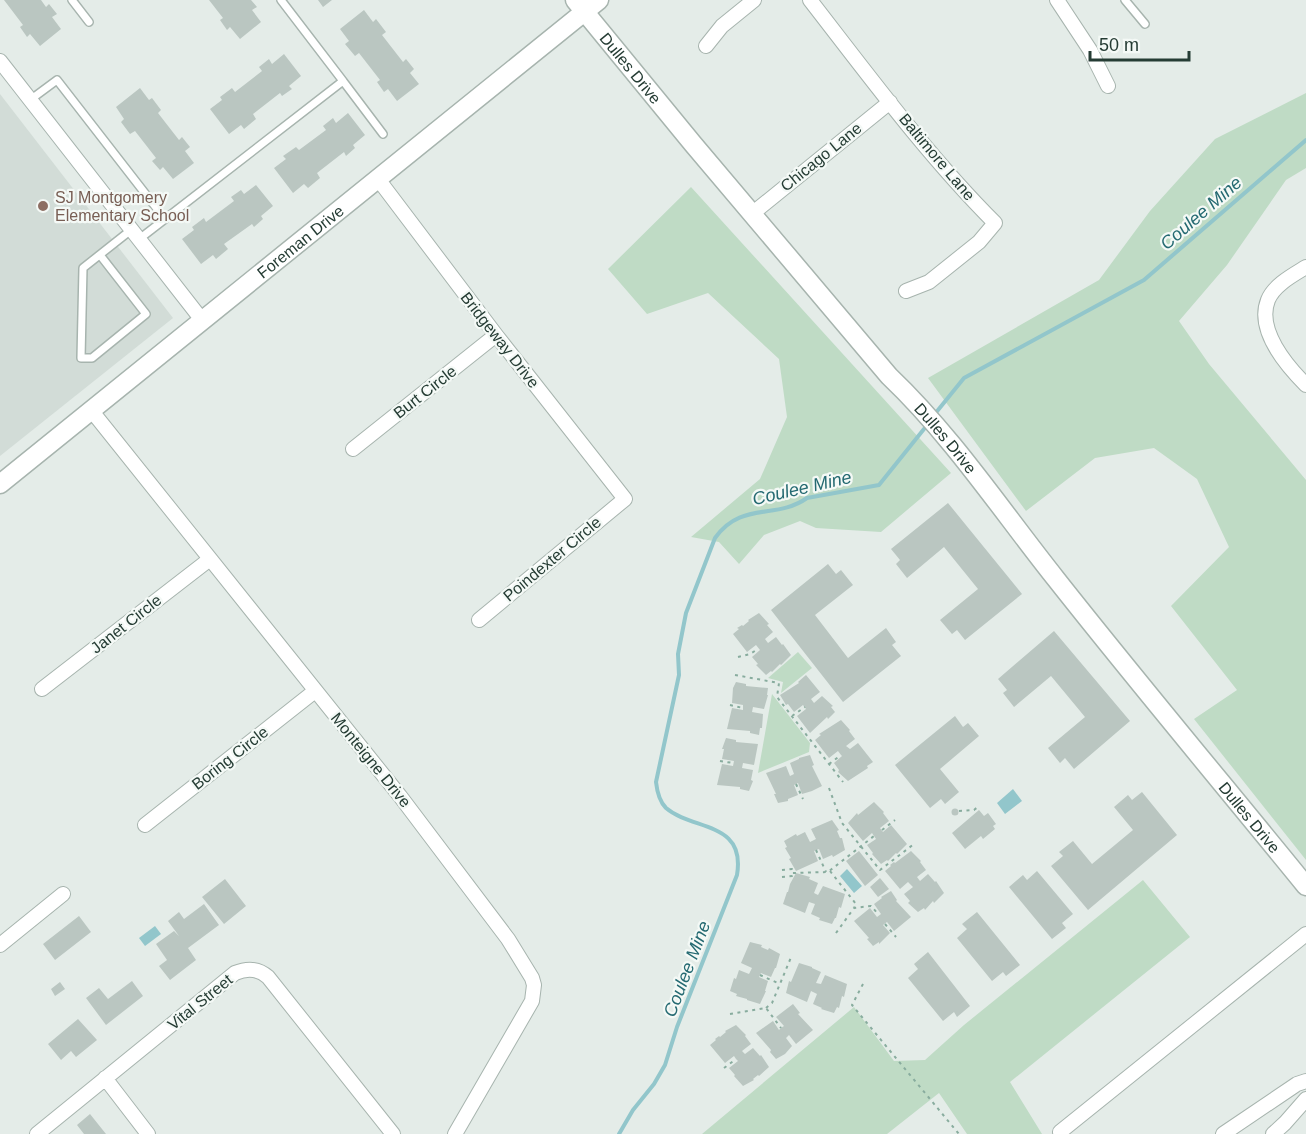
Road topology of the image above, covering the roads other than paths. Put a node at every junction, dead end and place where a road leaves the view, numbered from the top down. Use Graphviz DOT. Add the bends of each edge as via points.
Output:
graph roads {
  1 [pos="72,0"];
  2 [pos="281,0"];
  3 [pos="754,0"];
  4 [pos="810,0"];
  5 [pos="1057,0"];
  6 [pos="1125,0"];
  7 [pos="587,4"];
  8 [pos="89,22"];
  9 [pos="1145,24"];
  10 [pos="706,46"];
  11 [pos="0,61"];
  12 [pos="342,81"];
  13 [pos="1108,86"];
  14 [pos="30,100"];
  15 [pos="890,102"];
  16 [pos="383,134"];
  17 [pos="378,179"];
  18 [pos="753,213"];
  19 [pos="165,219"];
  20 [pos="134,235"];
  21 [pos="100,255"];
  22 [pos="1306,267"];
  23 [pos="906,291"];
  24 [pos="202,320"];
  25 [pos="496,335"];
  26 [pos="1306,385"];
  27 [pos="91,410"];
  28 [pos="353,449"];
  29 [pos="0,484"];
  30 [pos="625,499"];
  31 [pos="210,559"];
  32 [pos="479,620"];
  33 [pos="42,689"];
  34 [pos="315,691"];
  35 [pos="145,825"];
  36 [pos="1306,886"];
  37 [pos="63,894"];
  38 [pos="1306,934"];
  39 [pos="0,945"];
  40 [pos="105,1078"];
  41 [pos="1306,1082"];
  42 [pos="1306,1099"];
  43 [pos="1060,1132"];
  44 [pos="37,1134"];
  45 [pos="148,1134"];
  46 [pos="393,1134"];
  47 [pos="455,1134"];
  48 [pos="1223,1134"];
  49 [pos="1273,1134"];
  1 -- 8 [label="lane"];
  2 -- 12 [label="lane"];
  3 -- 10 [label="street" via="722,26"];
  4 -- 15 [label="street, Baltimore Lane"];
  5 -- 13 [label="street"];
  6 -- 9 [label="lane"];
  7 -- 17 [label="street, Foreman Drive"];
  7 -- 18 [label="street, Dulles Drive" via="693,144"];
  11 -- 14 [label="street"];
  12 -- 16 [label="lane"];
  12 -- 19 [label="lane"];
  14 -- 19 [label="lane" via="57,80"];
  14 -- 20 [label="street"];
  15 -- 18 [label="street, Chicago Lane"];
  15 -- 23 [label="street, Baltimore Lane" via="995,223 979,242 929,282"];
  17 -- 24 [label="street, Foreman Drive"];
  17 -- 25 [label="street, Bridgeway Drive"];
  18 -- 36 [label="street, Dulles Drive" via="889,376 957,448 1056,579"];
  19 -- 20 [label="lane"];
  20 -- 21 [label="lane"];
  20 -- 24 [label="street"];
  21 -- 21 [label="lane" via="83,268 81,358 92,358 146,314"];
  22 -- 26 [label="street" via="1275,289 1266,309 1273,341"];
  24 -- 27 [label="street, Foreman Drive"];
  25 -- 28 [label="street, Burt Circle"];
  25 -- 30 [label="street, Bridgeway Drive"];
  27 -- 29 [label="street, Foreman Drive"];
  27 -- 31 [label="street, Monteigne Drive"];
  30 -- 32 [label="street, Poindexter Circle"];
  31 -- 33 [label="street, Janet Circle"];
  31 -- 34 [label="street, Monteigne Drive"];
  34 -- 35 [label="street, Boring Circle"];
  34 -- 47 [label="street, Monteigne Drive" via="400,796 508,939 532,978 533,994 528,1009"];
  37 -- 39 [label="street"];
  38 -- 43 [label="street"];
  40 -- 44 [label="street, Vital Street"];
  40 -- 45 [label="street"];
  40 -- 46 [label="street, Vital Street" via="235,973 257,970 268,977"];
  41 -- 48 [label="street"];
  42 -- 49 [label="street"];
}
